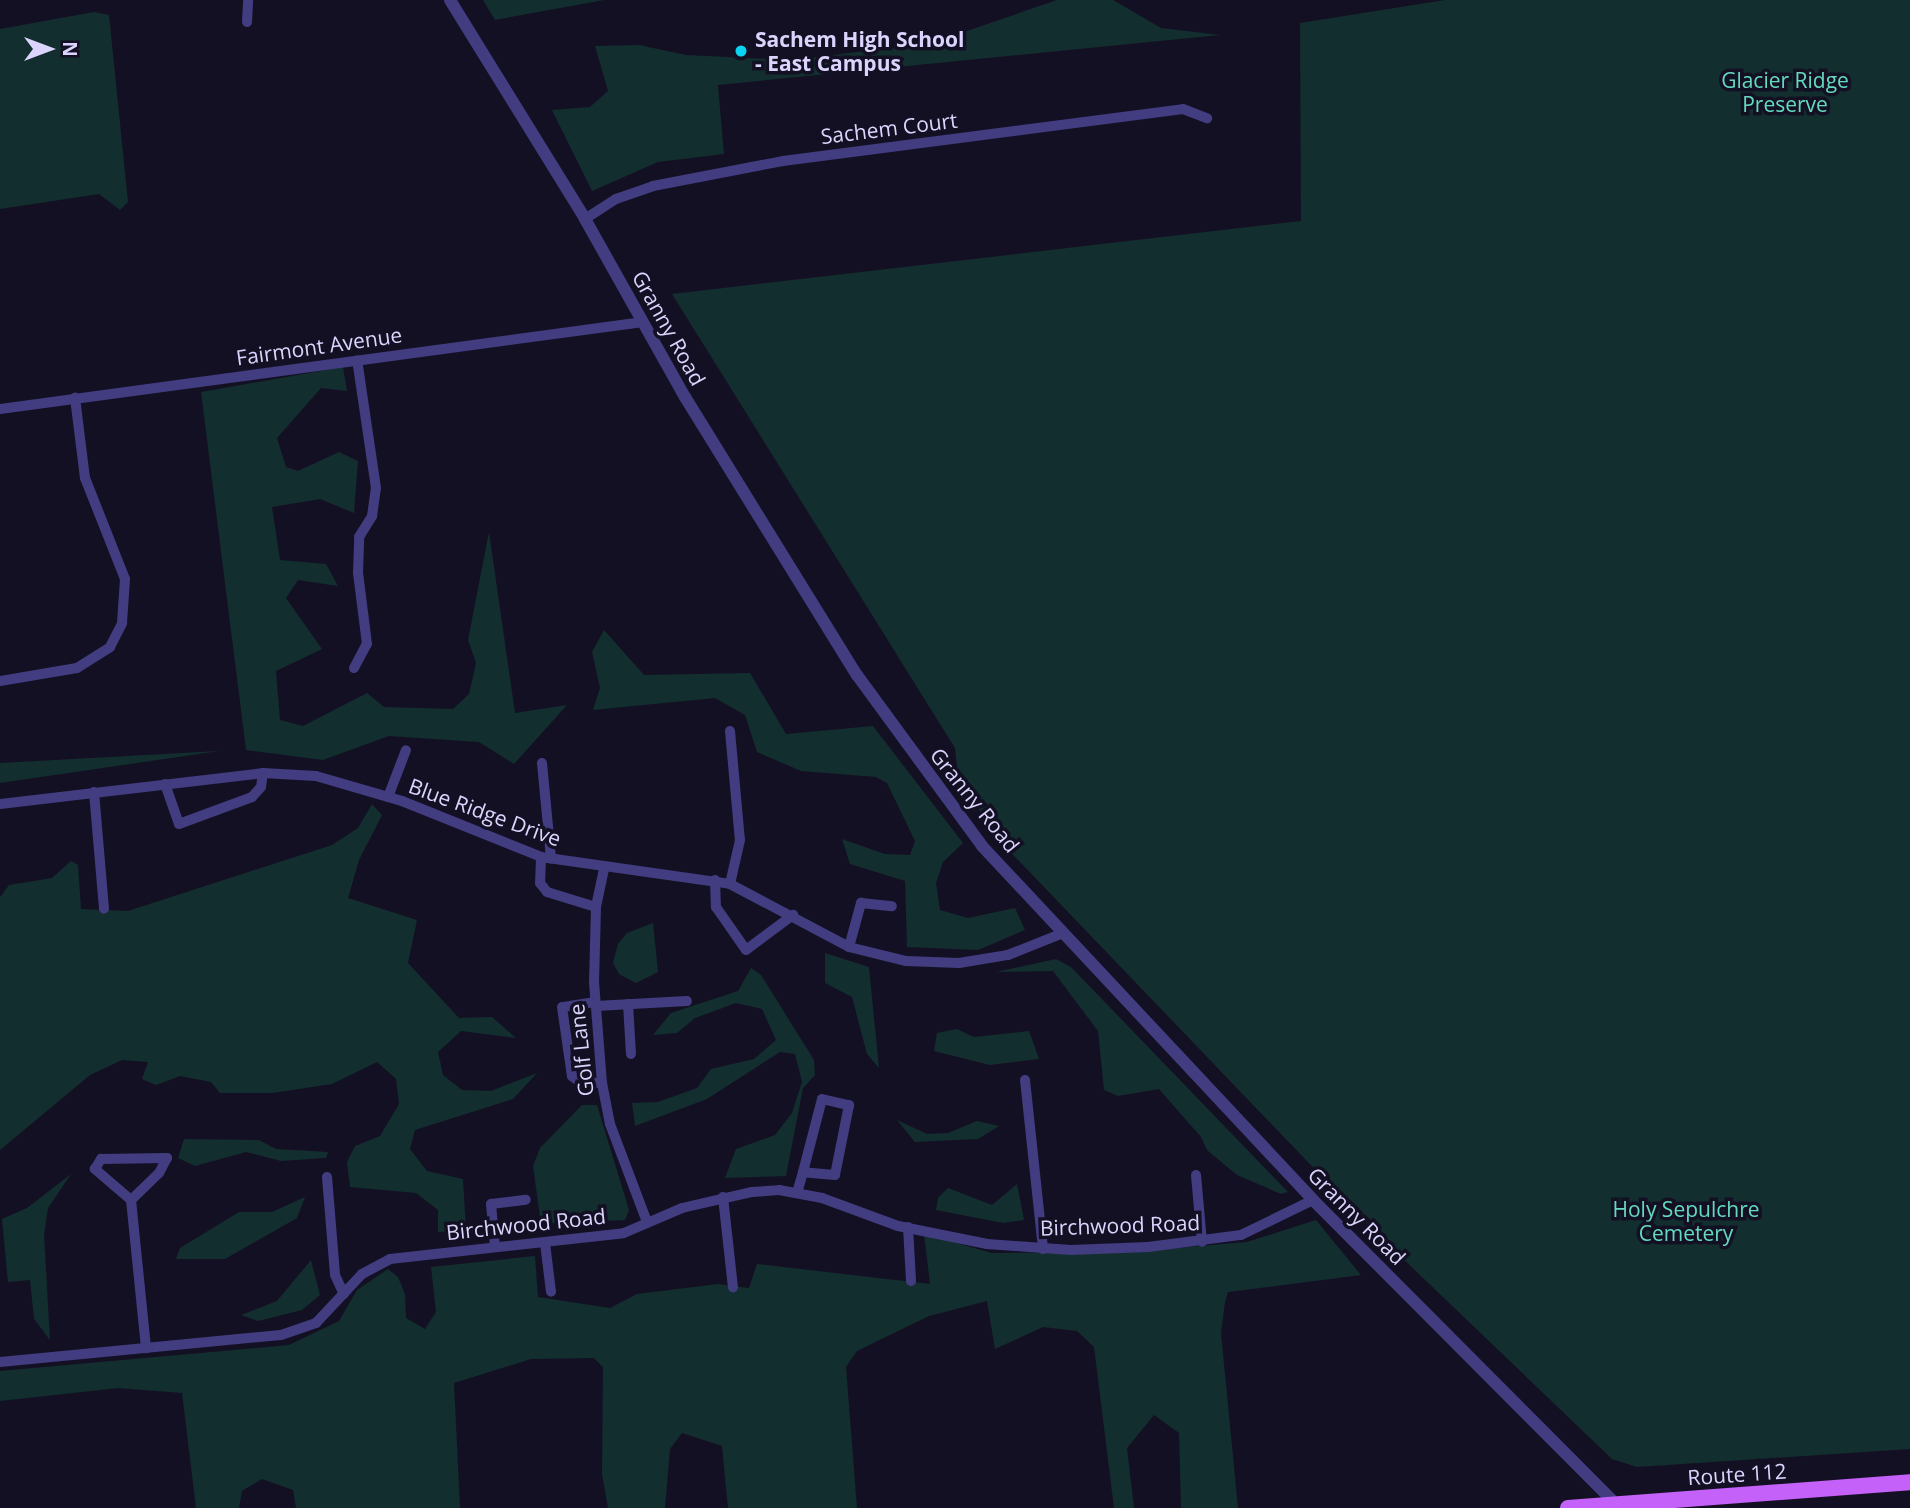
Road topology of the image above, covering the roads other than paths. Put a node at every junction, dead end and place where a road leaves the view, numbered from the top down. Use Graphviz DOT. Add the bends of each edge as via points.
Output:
graph roads {
  1 [pos="248,0"];
  2 [pos="450,0"];
  3 [pos="247,22"];
  4 [pos="1206,118"];
  5 [pos="585,219"];
  6 [pos="643,322"];
  7 [pos="357,360"];
  8 [pos="75,398"];
  9 [pos="0,409"];
  10 [pos="354,668"];
  11 [pos="0,681"];
  12 [pos="730,731"];
  13 [pos="406,750"];
  14 [pos="542,763"];
  15 [pos="262,773"];
  16 [pos="165,784"];
  17 [pos="94,792"];
  18 [pos="388,797"];
  19 [pos="0,804"];
  20 [pos="546,858"];
  21 [pos="604,869"];
  22 [pos="715,880"];
  23 [pos="730,884"];
  24 [pos="892,906"];
  25 [pos="596,907"];
  26 [pos="104,909"];
  27 [pos="793,915"];
  28 [pos="1063,933"];
  29 [pos="849,947"];
  30 [pos="687,1001"];
  31 [pos="595,1004"];
  32 [pos="628,1004"];
  33 [pos="631,1054"];
  34 [pos="1025,1080"];
  35 [pos="602,1083"];
  36 [pos="803,1172"];
  37 [pos="1196,1175"];
  38 [pos="327,1178"];
  39 [pos="797,1193"];
  40 [pos="723,1197"];
  41 [pos="131,1200"];
  42 [pos="526,1200"];
  43 [pos="1313,1200"];
  44 [pos="647,1222"];
  45 [pos="908,1227"];
  46 [pos="1202,1242"];
  47 [pos="545,1243"];
  48 [pos="495,1247"];
  49 [pos="1043,1249"];
  50 [pos="911,1281"];
  51 [pos="733,1287"];
  52 [pos="551,1292"];
  53 [pos="344,1294"];
  54 [pos="146,1348"];
  55 [pos="0,1362"];
  56 [pos="1910,1482"];
  57 [pos="1619,1506"];
  58 [pos="1568,1508"];
  1 -- 3 [label="street"];
  2 -- 5 [label="street, Granny Road"];
  4 -- 5 [label="street, Sachem Court" via="1183,109 783,160 653,186 616,199"];
  5 -- 6 [label="street, Granny Road"];
  6 -- 7 [label="street, Fairmont Avenue"];
  6 -- 28 [label="street, Granny Road" via="857,675 982,846"];
  7 -- 8 [label="street, Fairmont Avenue"];
  7 -- 10 [label="street" via="376,488 372,516 359,537 359,586 367,644"];
  8 -- 9 [label="street, Fairmont Avenue"];
  8 -- 11 [label="street" via="85,478 125,579 122,623 110,647 78,668"];
  12 -- 23 [label="street" via="740,840"];
  13 -- 18 [label="street"];
  14 -- 20 [label="street"];
  15 -- 16 [label="street, Blue Ridge Drive"];
  15 -- 16 [label="street" via="261,787 253,797 179,824"];
  15 -- 18 [label="street, Blue Ridge Drive" via="316,776"];
  16 -- 17 [label="street, Blue Ridge Drive"];
  17 -- 19 [label="street, Blue Ridge Drive"];
  17 -- 26 [label="street"];
  18 -- 20 [label="street, Blue Ridge Drive"];
  20 -- 21 [label="street, Blue Ridge Drive"];
  20 -- 25 [label="street" via="540,883 547,892 567,902"];
  21 -- 22 [label="street, Blue Ridge Drive"];
  21 -- 25 [label="street, Golf Lane"];
  22 -- 23 [label="street, Blue Ridge Drive"];
  22 -- 27 [label="street" via="716,907 746,950"];
  23 -- 27 [label="street, Blue Ridge Drive"];
  24 -- 29 [label="street" via="861,903"];
  25 -- 31 [label="street, Golf Lane"];
  27 -- 29 [label="street, Blue Ridge Drive"];
  28 -- 29 [label="street, Blue Ridge Drive" via="1008,955 959,963 906,961"];
  28 -- 43 [label="street, Granny Road"];
  30 -- 32 [label="street"];
  31 -- 32 [label="street"];
  31 -- 35 [label="street, Golf Lane"];
  31 -- 35 [label="street" via="562,1007 572,1076 581,1083"];
  32 -- 33 [label="street"];
  34 -- 49 [label="street"];
  35 -- 44 [label="street, Golf Lane" via="610,1124"];
  36 -- 36 [label="street" via="835,1175 849,1105 822,1099"];
  36 -- 39 [label="street"];
  37 -- 46 [label="street"];
  38 -- 53 [label="street" via="335,1275"];
  39 -- 40 [label="street, Birchwood Road" via="779,1190"];
  39 -- 45 [label="street, Birchwood Road"];
  40 -- 44 [label="street, Birchwood Road"];
  40 -- 51 [label="street"];
  41 -- 41 [label="street" via="159,1173 167,1158 102,1159 96,1170"];
  41 -- 54 [label="street"];
  42 -- 48 [label="street" via="491,1204"];
  43 -- 46 [label="street, Birchwood Road" via="1241,1235"];
  43 -- 57 [label="street, Granny Road"];
  44 -- 47 [label="street, Birchwood Road" via="624,1233"];
  45 -- 49 [label="street, Birchwood Road" via="987,1244"];
  45 -- 50 [label="street"];
  46 -- 49 [label="street, Birchwood Road"];
  47 -- 48 [label="street, Birchwood Road"];
  47 -- 52 [label="street"];
  48 -- 53 [label="street, Birchwood Road" via="390,1259 362,1273"];
  53 -- 54 [label="street, Birchwood Road" via="316,1323 301,1330"];
  54 -- 55 [label="street, Birchwood Road"];
  56 -- 57 [label="main road, Route 112"];
  57 -- 58 [label="main road, Route 112"];
}
